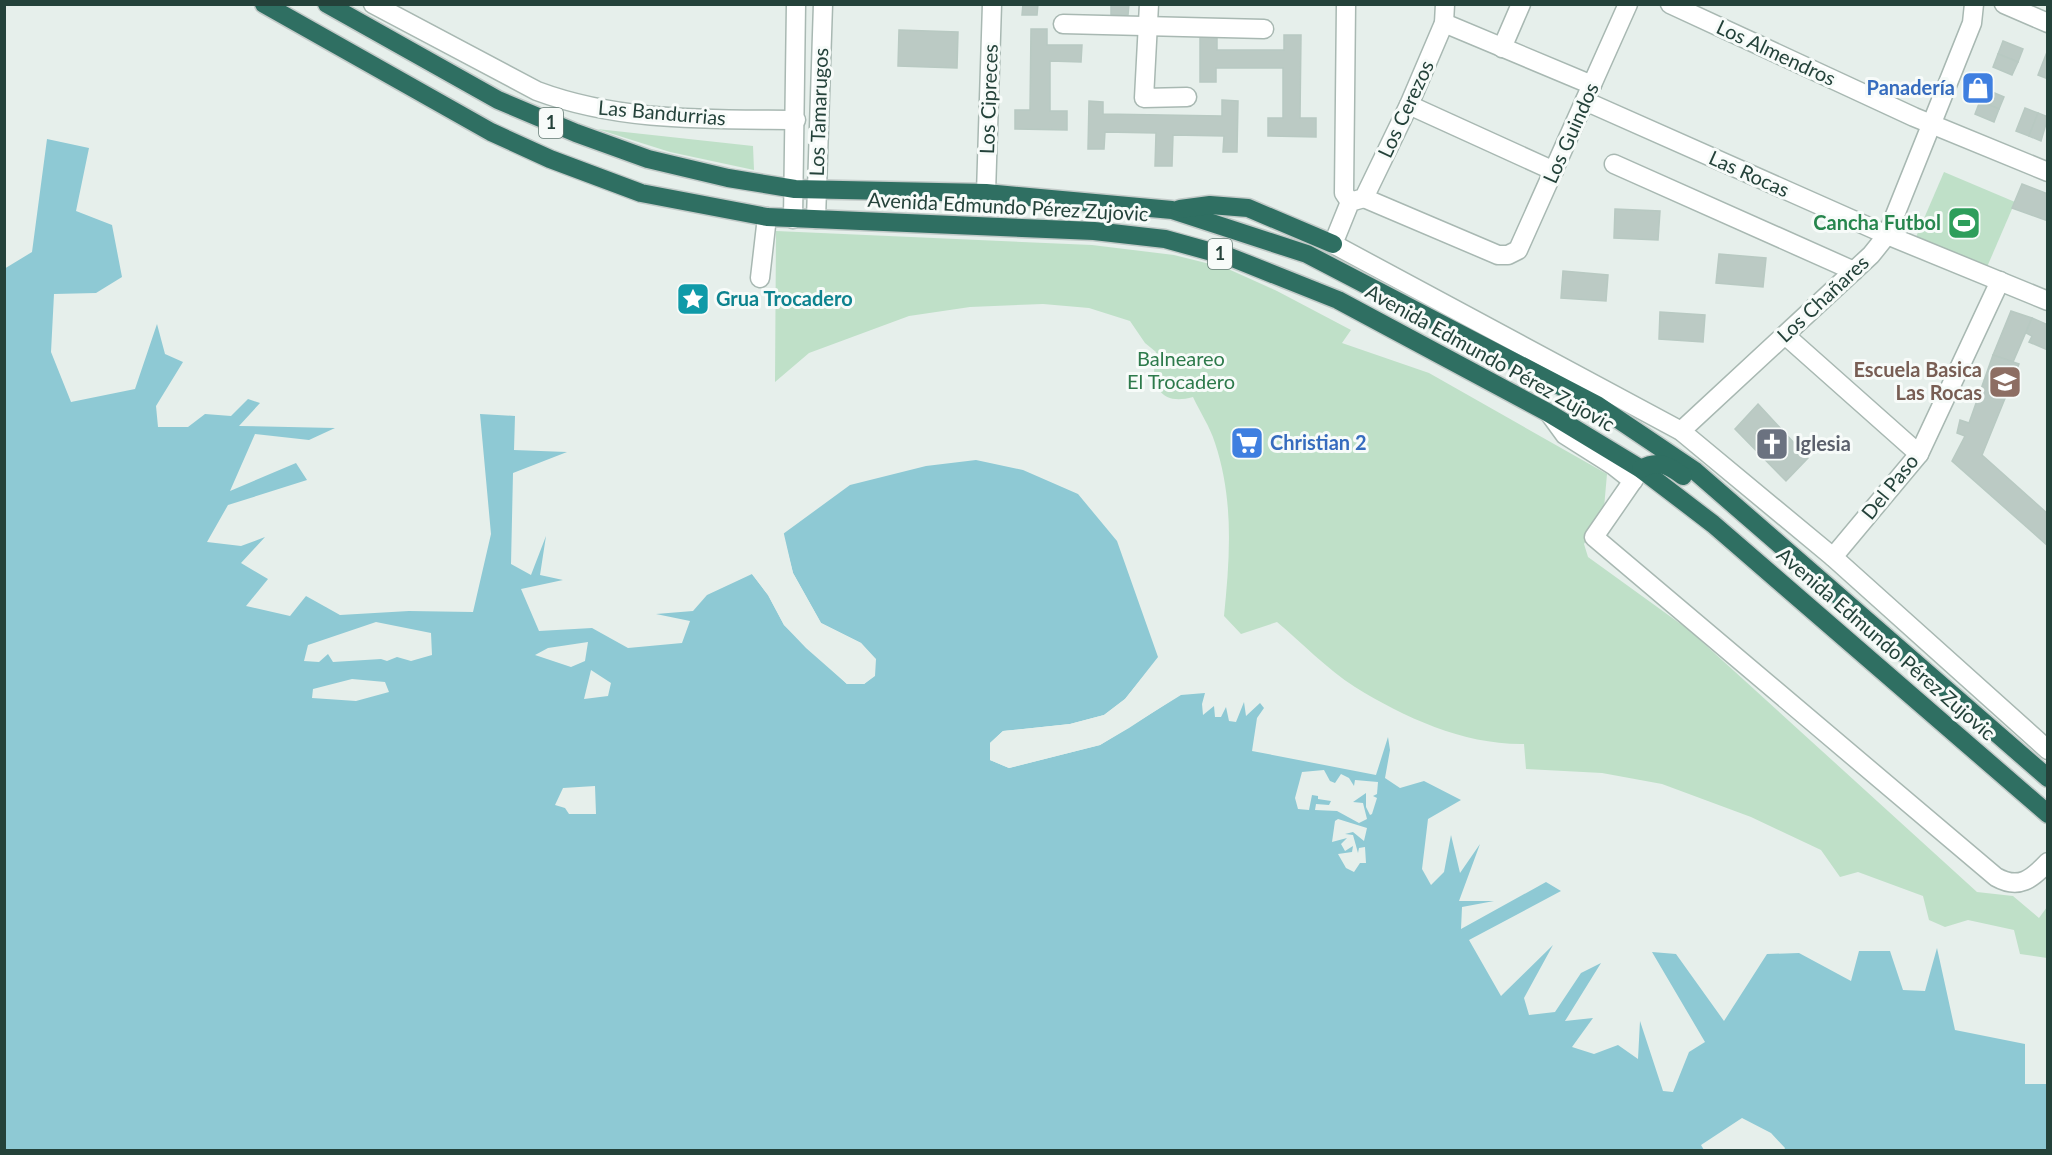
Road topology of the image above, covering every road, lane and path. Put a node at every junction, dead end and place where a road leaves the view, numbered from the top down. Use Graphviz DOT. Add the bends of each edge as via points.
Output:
graph roads {
  1 [pos="264,4"];
  2 [pos="327,4"];
  3 [pos="373,4"];
  4 [pos="796,4"];
  5 [pos="823,4"];
  6 [pos="992,4"];
  7 [pos="1149,4"];
  8 [pos="1346,4"];
  9 [pos="1521,4"];
  10 [pos="1628,4"];
  11 [pos="1670,4"];
  12 [pos="1974,4"];
  13 [pos="2004,4"];
  14 [pos="1444,14"];
  15 [pos="2048,23"];
  16 [pos="1064,24"];
  17 [pos="1148,26"];
  18 [pos="1264,29"];
  19 [pos="1502,48"];
  20 [pos="1588,93"];
  21 [pos="1187,97"];
  22 [pos="1409,105"];
  23 [pos="796,120"];
  24 [pos="1931,124"];
  25 [pos="1614,164"];
  26 [pos="1554,171"];
  27 [pos="2048,172"];
  28 [pos="795,189"];
  29 [pos="817,190"];
  30 [pos="986,193"];
  31 [pos="1357,200"];
  32 [pos="1172,210"];
  33 [pos="767,218"];
  34 [pos="793,219"];
  35 [pos="816,219"];
  36 [pos="1887,235"];
  37 [pos="1332,244"];
  38 [pos="1854,271"];
  39 [pos="760,278"];
  40 [pos="2000,281"];
  41 [pos="2048,301"];
  42 [pos="1785,335"];
  43 [pos="1681,430"];
  44 [pos="1919,454"];
  45 [pos="1637,475"];
  46 [pos="1736,505"];
  47 [pos="1833,557"];
  48 [pos="2048,750"];
  49 [pos="2048,778"];
  50 [pos="2048,814"];
  51 [pos="2048,862"];
  1 -- 33 [label="highway, Avenida Edmundo Pérez Zujovic / 1" via="491,132 550,159 641,193"];
  2 -- 28 [label="highway, Avenida Edmundo Pérez Zujovic / 1" via="498,100 576,133 648,159"];
  3 -- 23 [label="street, Las Bandurrias" via="537,91 561,99 655,116"];
  4 -- 23 [label="street, Los Tamarugos"];
  5 -- 29 [label="street, Los Tamarugos"];
  6 -- 30 [label="street, Los Cipreces"];
  7 -- 17 [label="street"];
  8 -- 31 [label="street, Los Cerezos" via="1344,193"];
  9 -- 19 [label="street"];
  10 -- 20 [label="street, Los Guindos"];
  11 -- 24 [label="street, Los Almendros"];
  12 -- 24 [label="street, Los Chañares" via="1972,23"];
  13 -- 15 [label="street"];
  14 -- 19 [label="street"];
  14 -- 22 [label="street, Los Cerezos"];
  16 -- 17 [label="street"];
  17 -- 18 [label="street"];
  17 -- 21 [label="street" via="1144,98"];
  19 -- 20 [label="street"];
  20 -- 26 [label="street, Los Guindos"];
  20 -- 36 [label="street, Las Rocas"];
  22 -- 26 [label="street"];
  22 -- 31 [label="street, Los Cerezos"];
  23 -- 28 [label="street, Los Tamarugos"];
  24 -- 27 [label="street, Los Almendros"];
  24 -- 36 [label="street, Los Chañares"];
  25 -- 38 [label="street"];
  26 -- 31 [label="street, Los Guindos" via="1518,250 1508,255 1498,255"];
  28 -- 29 [label="highway, Avenida Edmundo Pérez Zujovic / 1"];
  28 -- 34 [label="street, Los Tamarugos"];
  29 -- 30 [label="highway, Avenida Edmundo Pérez Zujovic / 1"];
  29 -- 35 [label="street, Los Tamarugos"];
  30 -- 32 [label="highway, Avenida Edmundo Pérez Zujovic / 1"];
  31 -- 37 [label="street, Los Cerezos"];
  32 -- 37 [label="highway" via="1210,205 1248,208"];
  32 -- 46 [label="highway, Avenida Edmundo Pérez Zujovic / 1" via="1307,254 1597,405 1695,471"];
  33 -- 34 [label="highway, Avenida Edmundo Pérez Zujovic / 1"];
  33 -- 39 [label="street"];
  34 -- 35 [label="highway, Avenida Edmundo Pérez Zujovic / 1"];
  35 -- 45 [label="highway, Avenida Edmundo Pérez Zujovic / 1" via="1094,231 1165,240 1220,254 1338,300 1547,412"];
  36 -- 38 [label="street, Los Chañares"];
  36 -- 40 [label="street, Las Rocas"];
  37 -- 43 [label="street, Avenida Edmundo Pérez Zujovic"];
  38 -- 42 [label="street, Los Chañares"];
  40 -- 41 [label="street, Las Rocas"];
  40 -- 44 [label="street, Del Paso"];
  42 -- 43 [label="street, Los Chañares"];
  42 -- 44 [label="street"];
  43 -- 47 [label="street, Avenida Edmundo Pérez Zujovic"];
  44 -- 47 [label="street, Del Paso"];
  45 -- 46 [label="highway" via="1650,463 1663,463 1716,501"];
  45 -- 50 [label="highway, Avenida Edmundo Pérez Zujovic / 1" via="1713,524"];
  45 -- 51 [label="street" via="1594,537 1996,877 2009,884 2020,882 2033,877"];
  46 -- 49 [label="highway, Avenida Edmundo Pérez Zujovic / 1"];
  47 -- 48 [label="street, Avenida Edmundo Pérez Zujovic"];
}
